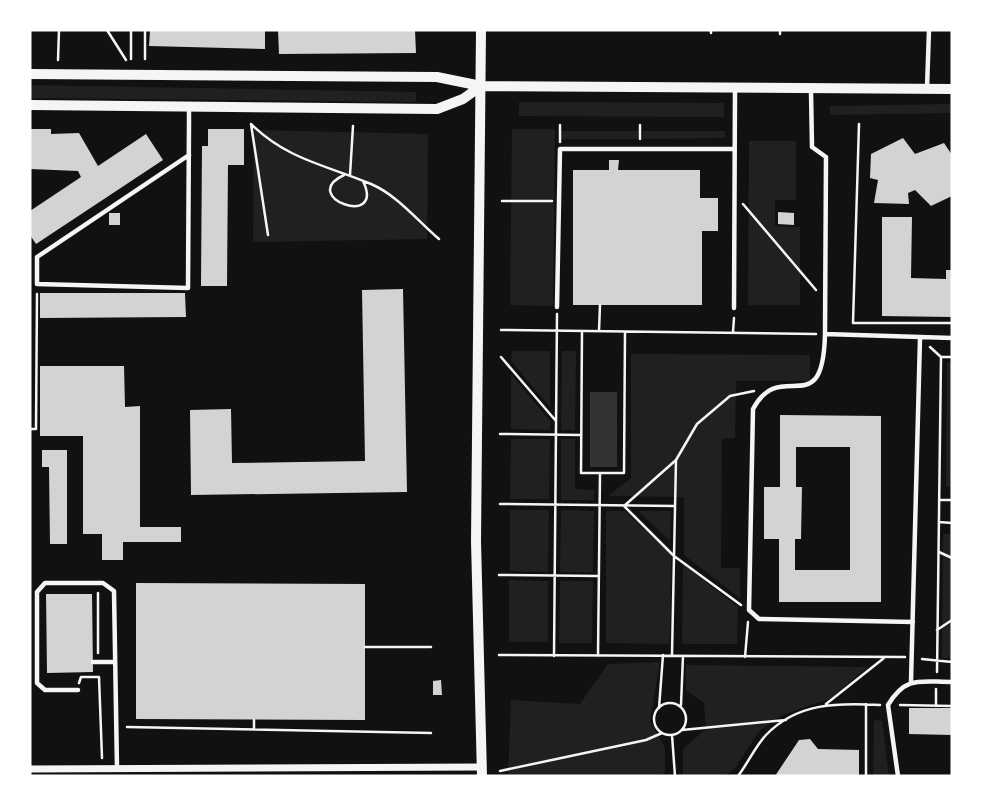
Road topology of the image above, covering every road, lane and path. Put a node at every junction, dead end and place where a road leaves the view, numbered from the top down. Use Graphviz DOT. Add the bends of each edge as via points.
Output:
graph roads {
  1 [pos="59,30"];
  2 [pos="107,30"];
  3 [pos="131,30"];
  4 [pos="145,30"];
  5 [pos="481,30"];
  6 [pos="929,30"];
  7 [pos="58,60"];
  8 [pos="145,60"];
  9 [pos="30,74"];
  10 [pos="481,86"];
  11 [pos="735,88"];
  12 [pos="811,88"];
  13 [pos="927,89"];
  14 [pos="952,89"];
  15 [pos="30,105"];
  16 [pos="189,107"];
  17 [pos="859,124"];
  18 [pos="560,125"];
  19 [pos="640,125"];
  20 [pos="353,126"];
  21 [pos="560,149"];
  22 [pos="641,149"];
  23 [pos="734,149"];
  24 [pos="189,155"];
  25 [pos="348,175"];
  26 [pos="363,181"];
  27 [pos="734,194"];
  28 [pos="502,201"];
  29 [pos="560,201"];
  30 [pos="268,235"];
  31 [pos="439,239"];
  32 [pos="37,284"];
  33 [pos="825,302"];
  34 [pos="600,305"];
  35 [pos="557,307"];
  36 [pos="734,308"];
  37 [pos="952,323"];
  38 [pos="501,330"];
  39 [pos="557,331"];
  40 [pos="582,331"];
  41 [pos="599,331"];
  42 [pos="625,332"];
  43 [pos="733,333"];
  44 [pos="825,334"];
  45 [pos="920,338"];
  46 [pos="952,338"];
  47 [pos="501,357"];
  48 [pos="952,357"];
  49 [pos="774,387"];
  50 [pos="556,421"];
  51 [pos="30,429"];
  52 [pos="500,434"];
  53 [pos="556,435"];
  54 [pos="581,435"];
  55 [pos="676,460"];
  56 [pos="600,473"];
  57 [pos="939,500"];
  58 [pos="952,500"];
  59 [pos="500,504"];
  60 [pos="555,505"];
  61 [pos="600,506"];
  62 [pos="624,506"];
  63 [pos="676,506"];
  64 [pos="939,522"];
  65 [pos="952,523"];
  66 [pos="938,551"];
  67 [pos="674,556"];
  68 [pos="952,558"];
  69 [pos="499,575"];
  70 [pos="555,575"];
  71 [pos="599,576"];
  72 [pos="98,583"];
  73 [pos="749,610"];
  74 [pos="952,620"];
  75 [pos="913,622"];
  76 [pos="937,630"];
  77 [pos="365,647"];
  78 [pos="431,648"];
  79 [pos="499,655"];
  80 [pos="663,655"];
  81 [pos="672,655"];
  82 [pos="554,656"];
  83 [pos="598,656"];
  84 [pos="683,656"];
  85 [pos="745,657"];
  86 [pos="886,657"];
  87 [pos="911,657"];
  88 [pos="96,662"];
  89 [pos="115,662"];
  90 [pos="937,662"];
  91 [pos="952,662"];
  92 [pos="99,677"];
  93 [pos="911,681"];
  94 [pos="936,682"];
  95 [pos="952,682"];
  96 [pos="78,690"];
  97 [pos="866,704"];
  98 [pos="936,706"];
  99 [pos="681,707"];
  100 [pos="659,708"];
  101 [pos="254,720"];
  102 [pos="786,720"];
  103 [pos="116,726"];
  104 [pos="254,729"];
  105 [pos="682,730"];
  106 [pos="430,733"];
  107 [pos="662,733"];
  108 [pos="672,735"];
  109 [pos="102,768"];
  110 [pos="117,768"];
  111 [pos="30,769"];
  112 [pos="500,771"];
  113 [pos="482,772"];
  114 [pos="133,773"];
  115 [pos="675,776"];
  116 [pos="738,776"];
  117 [pos="866,776"];
  118 [pos="898,776"];
  1 -- 7 [label="path"];
  2 -- 3 [label="path" via="128,59"];
  4 -- 8 [label="path"];
  5 -- 10 [label="street"];
  6 -- 13 [label="lane"];
  9 -- 10 [label="street" via="437,78"];
  10 -- 11 [label="street"];
  10 -- 16 [label="street" via="437,109"];
  10 -- 113 [label="street" via="476,554"];
  11 -- 12 [label="street"];
  11 -- 23 [label="lane"];
  12 -- 13 [label="street"];
  12 -- 33 [label="lane" via="812,147 826,158"];
  13 -- 14 [label="street"];
  15 -- 16 [label="street"];
  16 -- 24 [label="lane"];
  17 -- 37 [label="path" via="853,323"];
  18 -- 21 [label="path"];
  19 -- 22 [label="path"];
  20 -- 25 [label="path"];
  21 -- 22 [label="lane"];
  21 -- 29 [label="lane"];
  22 -- 23 [label="lane"];
  23 -- 27 [label="lane"];
  24 -- 32 [label="lane" via="37,257"];
  24 -- 32 [label="lane" via="188,288"];
  25 -- 26 [label="path"];
  25 -- 26 [label="path" via="337,179 332,188 334,199 342,206 362,202 366,192"];
  25 -- 30 [label="path" via="302,160 270,142 251,124"];
  26 -- 31 [label="path" via="397,202"];
  27 -- 33 [label="path"];
  27 -- 36 [label="lane"];
  28 -- 29 [label="path"];
  29 -- 35 [label="lane"];
  32 -- 51 [label="path" via="36,429"];
  33 -- 44 [label="lane"];
  34 -- 41 [label="path"];
  35 -- 39 [label="path"];
  36 -- 43 [label="path"];
  38 -- 39 [label="path"];
  39 -- 40 [label="path"];
  39 -- 50 [label="path"];
  40 -- 41 [label="path"];
  40 -- 54 [label="path"];
  41 -- 42 [label="path"];
  42 -- 43 [label="path"];
  42 -- 56 [label="path" via="624,473"];
  43 -- 44 [label="path"];
  44 -- 45 [label="lane"];
  44 -- 49 [label="lane" via="825,365 820,376 807,385"];
  45 -- 46 [label="lane"];
  45 -- 75 [label="lane"];
  47 -- 50 [label="path"];
  48 -- 57 [label="path" via="941,357"];
  49 -- 55 [label="path" via="730,396 697,424"];
  49 -- 73 [label="lane" via="761,394 753,409"];
  50 -- 53 [label="path"];
  52 -- 53 [label="path"];
  53 -- 54 [label="path"];
  53 -- 60 [label="path"];
  54 -- 56 [label="path" via="581,473"];
  55 -- 62 [label="path"];
  55 -- 63 [label="path"];
  56 -- 61 [label="path"];
  57 -- 58 [label="path"];
  57 -- 64 [label="path"];
  59 -- 60 [label="path"];
  60 -- 61 [label="path"];
  60 -- 70 [label="path"];
  61 -- 62 [label="path"];
  61 -- 71 [label="path"];
  62 -- 63 [label="path"];
  62 -- 67 [label="path"];
  63 -- 67 [label="path"];
  64 -- 65 [label="path"];
  64 -- 66 [label="path"];
  66 -- 68 [label="path"];
  66 -- 76 [label="path"];
  67 -- 73 [label="path"];
  67 -- 81 [label="path"];
  69 -- 70 [label="path"];
  70 -- 71 [label="path"];
  70 -- 82 [label="path"];
  71 -- 83 [label="path"];
  72 -- 88 [label="path"];
  72 -- 89 [label="lane" via="114,592"];
  72 -- 96 [label="lane" via="45,583 37,592 37,683 45,690"];
  73 -- 75 [label="lane" via="758,619"];
  73 -- 85 [label="path"];
  74 -- 76 [label="path"];
  75 -- 87 [label="lane"];
  76 -- 90 [label="path"];
  77 -- 78 [label="path"];
  79 -- 82 [label="path"];
  80 -- 81 [label="path"];
  80 -- 83 [label="path"];
  80 -- 100 [label="path"];
  81 -- 84 [label="path"];
  82 -- 83 [label="path"];
  84 -- 85 [label="path"];
  84 -- 99 [label="path"];
  85 -- 86 [label="path"];
  86 -- 87 [label="path"];
  86 -- 102 [label="path" via="826,704 806,708"];
  87 -- 90 [label="path"];
  87 -- 93 [label="lane"];
  88 -- 89 [label="lane"];
  88 -- 92 [label="path"];
  89 -- 103 [label="lane"];
  90 -- 91 [label="path"];
  90 -- 94 [label="path"];
  92 -- 96 [label="path" via="79,678"];
  92 -- 109 [label="path"];
  93 -- 94 [label="lane"];
  93 -- 118 [label="lane" via="888,705"];
  94 -- 95 [label="lane"];
  94 -- 98 [label="path"];
  97 -- 117 [label="path"];
  99 -- 100 [label="path" via="671,703"];
  99 -- 105 [label="path" via="686,716"];
  100 -- 107 [label="path" via="654,720"];
  101 -- 104 [label="path"];
  102 -- 105 [label="path"];
  102 -- 116 [label="path" via="766,735"];
  103 -- 104 [label="path"];
  103 -- 110 [label="lane"];
  104 -- 106 [label="path"];
  105 -- 108 [label="path"];
  107 -- 108 [label="path"];
  107 -- 112 [label="path"];
  108 -- 115 [label="path"];
  109 -- 110 [label="street"];
  109 -- 111 [label="street"];
  110 -- 114 [label="street"];
  113 -- 114 [label="street"];
}
